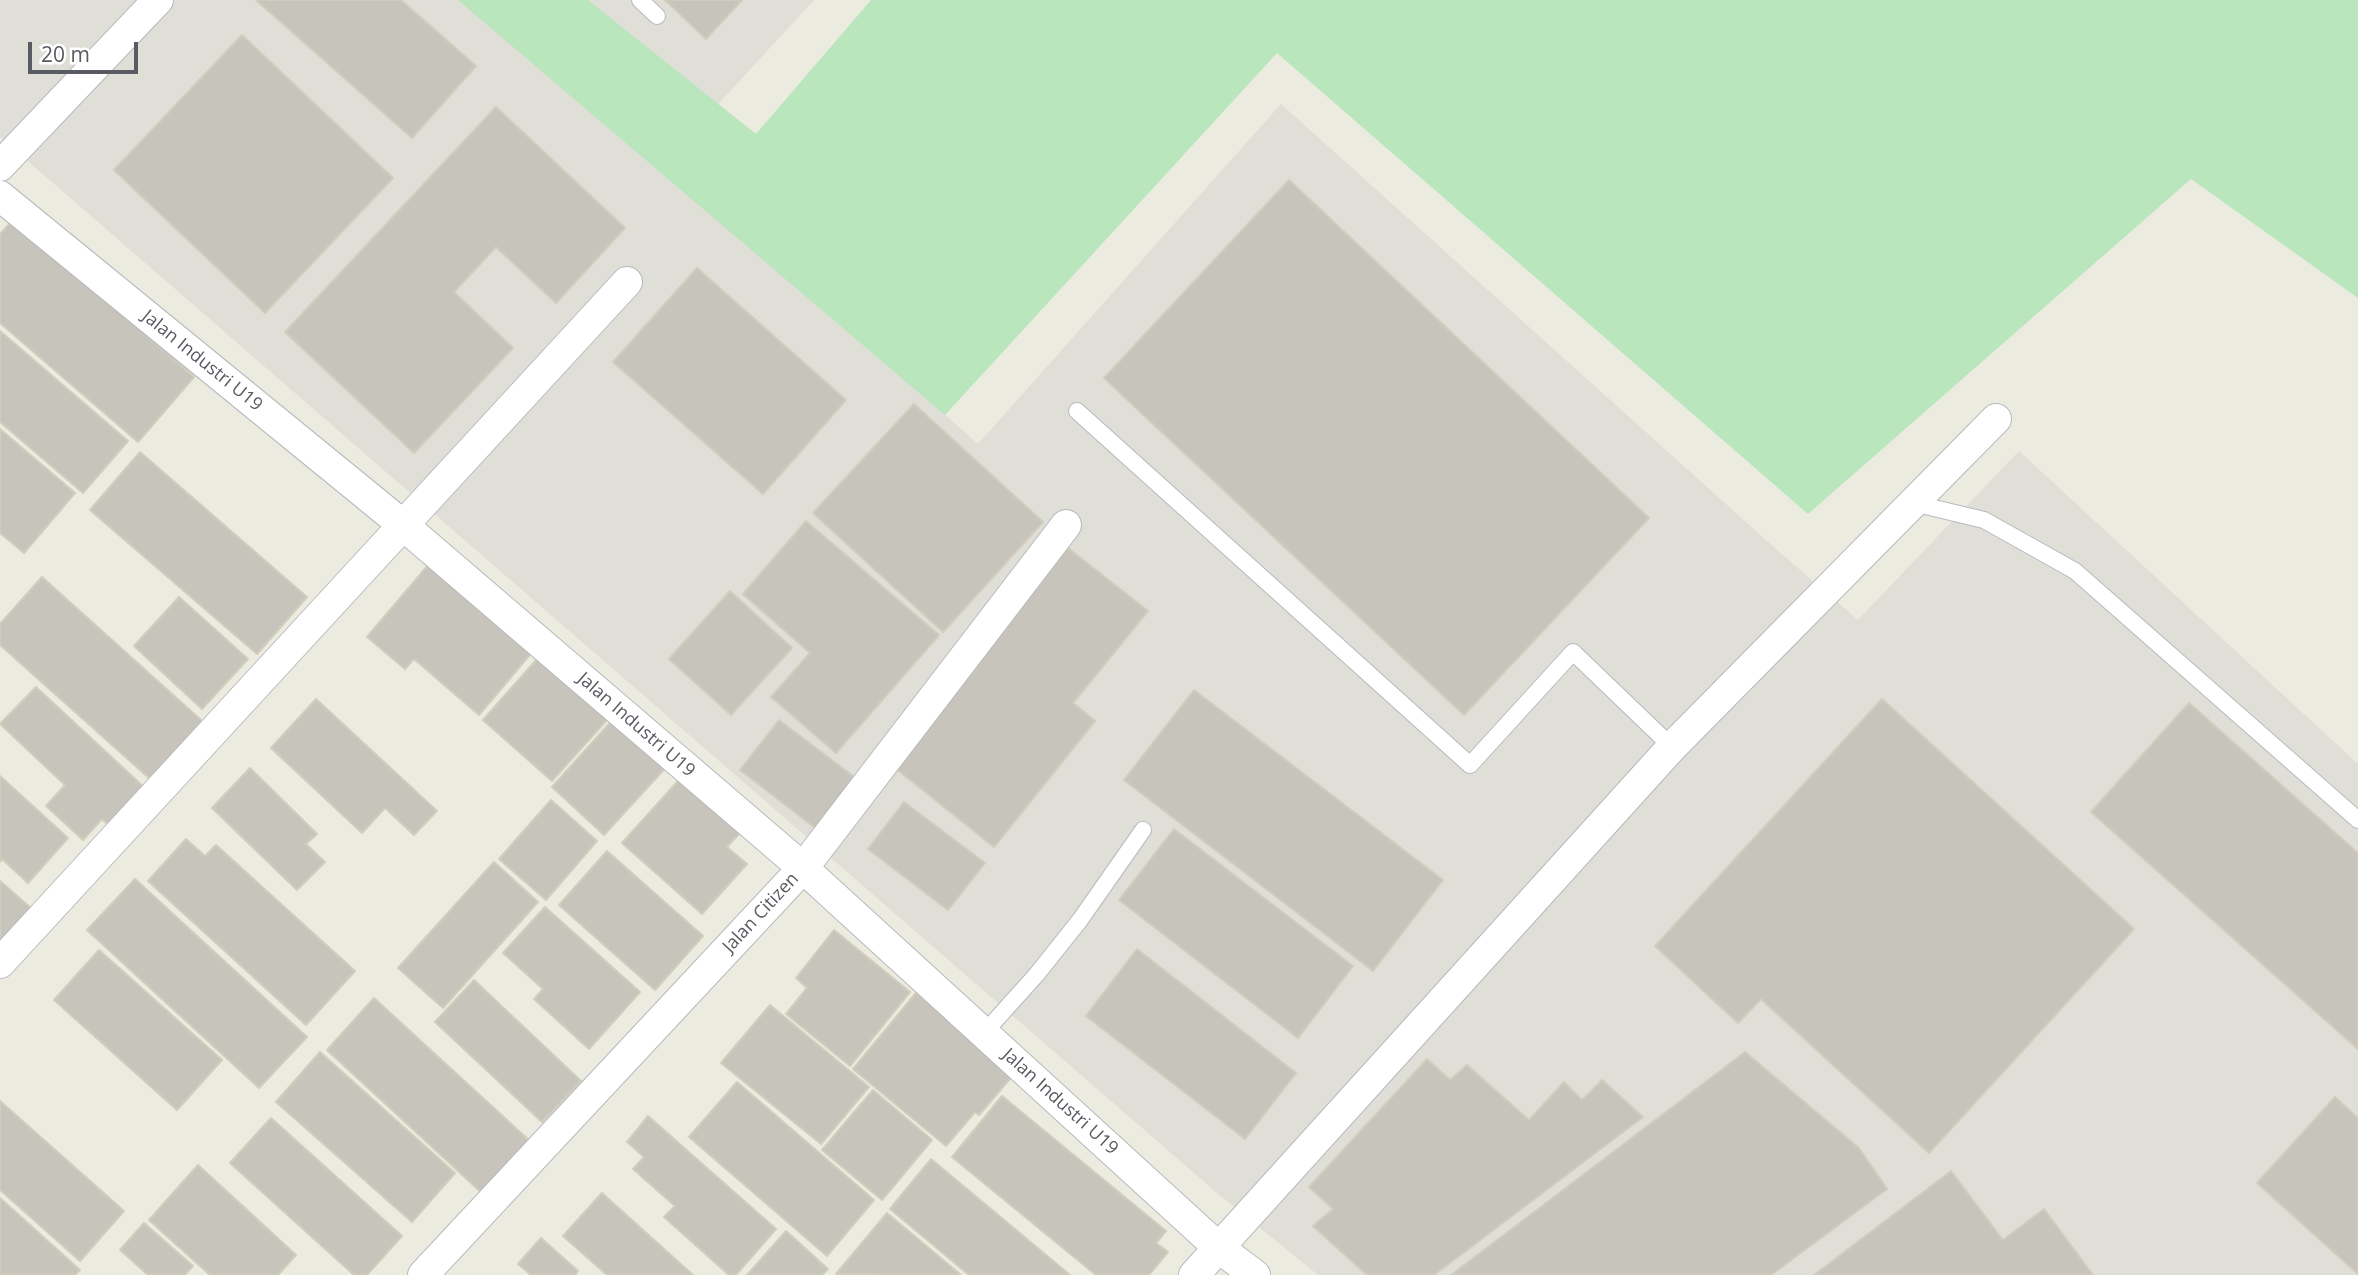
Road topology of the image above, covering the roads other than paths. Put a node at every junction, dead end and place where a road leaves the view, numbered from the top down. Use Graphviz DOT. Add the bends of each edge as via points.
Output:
graph roads {
  1 [pos="159,0"];
  2 [pos="640,0"];
  3 [pos="657,16"];
  4 [pos="0,166"];
  5 [pos="0,197"];
  6 [pos="627,282"];
  7 [pos="1077,411"];
  8 [pos="1996,419"];
  9 [pos="1913,503"];
  10 [pos="403,525"];
  11 [pos="1066,525"];
  12 [pos="1672,747"];
  13 [pos="2358,820"];
  14 [pos="1143,830"];
  15 [pos="803,868"];
  16 [pos="0,963"];
  17 [pos="984,1033"];
  18 [pos="1219,1248"];
  19 [pos="423,1275"];
  20 [pos="1194,1275"];
  21 [pos="1255,1275"];
  1 -- 4 [label="street"];
  2 -- 3 [label="lane"];
  5 -- 10 [label="street, Jalan Industri U19"];
  6 -- 10 [label="street"];
  7 -- 12 [label="lane" via="1470,765 1573,652"];
  8 -- 9 [label="street"];
  9 -- 12 [label="street"];
  9 -- 13 [label="lane" via="1984,520 2075,571"];
  10 -- 15 [label="street, Jalan Industri U19"];
  10 -- 16 [label="street"];
  11 -- 15 [label="street, Jalan Citizen"];
  12 -- 18 [label="street"];
  14 -- 17 [label="lane" via="1080,920"];
  15 -- 17 [label="street, Jalan Industri U19"];
  15 -- 19 [label="street, Jalan Citizen"];
  17 -- 18 [label="street, Jalan Industri U19"];
  18 -- 20 [label="street"];
  18 -- 21 [label="street, Jalan Industri U19"];
}
